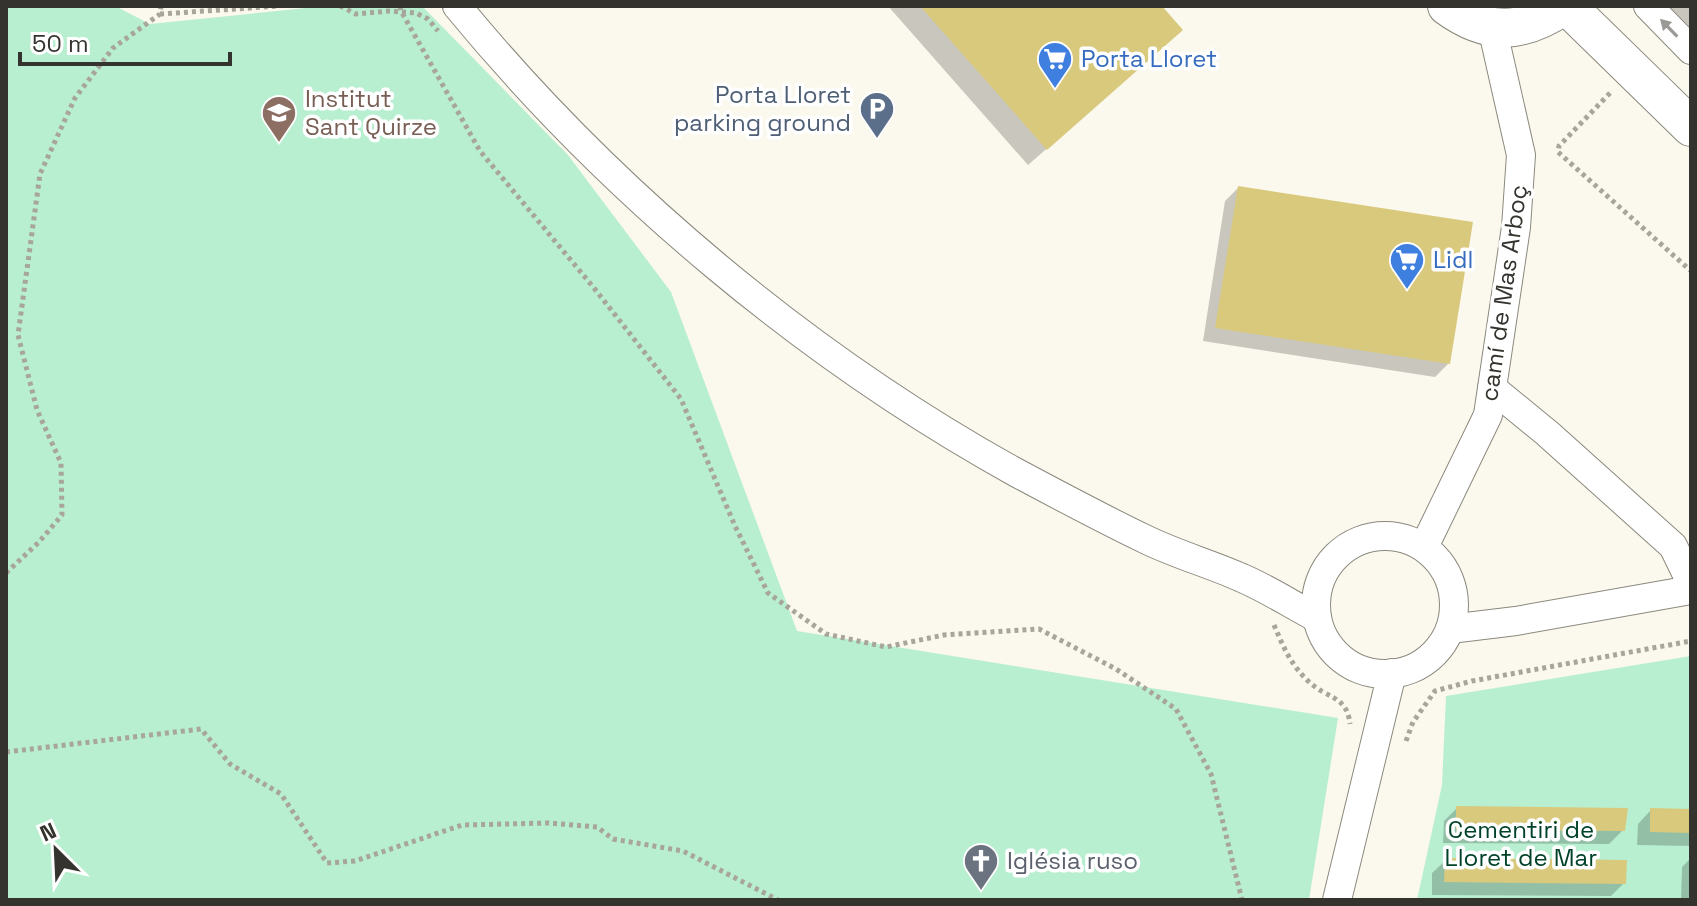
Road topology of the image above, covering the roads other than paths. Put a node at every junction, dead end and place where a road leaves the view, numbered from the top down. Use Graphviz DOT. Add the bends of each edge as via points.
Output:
graph roads {
  1 [pos="457,6"];
  2 [pos="1447,6"];
  3 [pos="1565,6"];
  4 [pos="1648,6"];
  5 [pos="1492,27"];
  6 [pos="1691,50"];
  7 [pos="1691,127"];
  8 [pos="1492,388"];
  9 [pos="1424,547"];
  10 [pos="1691,583"];
  11 [pos="1691,590"];
  12 [pos="1317,618"];
  13 [pos="1450,629"];
  14 [pos="1392,673"];
  15 [pos="1337,900"];
  1 -- 12 [label="street" via="557,117 643,201 782,318 853,370 1062,497 1149,541 1243,578"];
  2 -- 5 [label="main road" via="1465,19"];
  3 -- 5 [label="main road" via="1519,27"];
  3 -- 7 [label="main road"];
  6 -- 4 [label="street, one-way"];
  5 -- 8 [label="street, camí de Mas Arboç" via="1521,155"];
  8 -- 9 [label="street, camí de Mas Arboç" via="1488,415"];
  8 -- 10 [label="street" via="1673,546"];
  9 -- 12 [label="street" via="1403,537 1357,541 1324,572"];
  9 -- 13 [label="street" via="1448,574 1454,592"];
  11 -- 13 [label="street"];
  12 -- 14 [label="street" via="1324,637 1352,665 1371,673"];
  13 -- 14 [label="street" via="1428,659"];
  14 -- 15 [label="street"];
}
